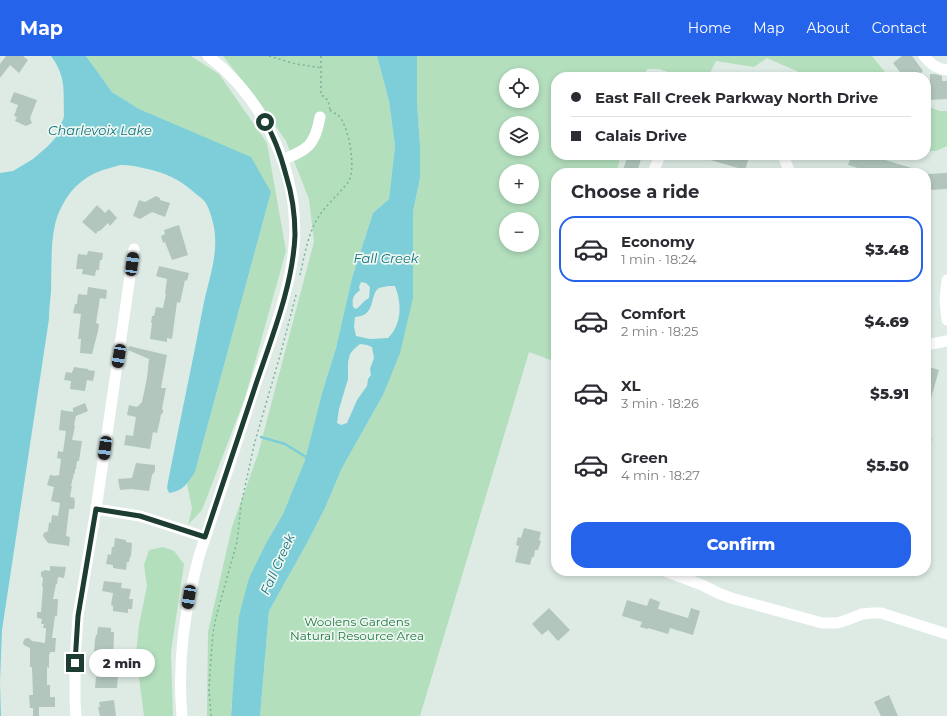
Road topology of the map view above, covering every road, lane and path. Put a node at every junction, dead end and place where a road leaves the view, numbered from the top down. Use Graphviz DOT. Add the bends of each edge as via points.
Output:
graph roads {
  1 [pos="208,56"];
  2 [pos="269,56"];
  3 [pos="321,56"];
  4 [pos="924,56"];
  5 [pos="322,68"];
  6 [pos="947,70"];
  7 [pos="320,117"];
  8 [pos="282,160"];
  9 [pos="134,248"];
  10 [pos="300,276"];
  11 [pos="947,280"];
  12 [pos="297,291"];
  13 [pos="947,320"];
  14 [pos="947,341"];
  15 [pos="931,344"];
  16 [pos="96,509"];
  17 [pos="205,537"];
  18 [pos="678,576"];
  19 [pos="947,634"];
  20 [pos="76,716"];
  21 [pos="182,716"];
  22 [pos="211,716"];
  1 -- 8 [label="street" via="234,80 252,103 269,129"];
  2 -- 5 [label="path"];
  3 -- 5 [label="path"];
  4 -- 6 [label="street" via="932,65"];
  5 -- 10 [label="path" via="321,95 327,99 330,110 338,115 345,129 350,147 351,170 348,182 314,224"];
  7 -- 8 [label="street" via="315,136 308,147"];
  8 -- 17 [label="street" via="294,218 295,234 290,272"];
  9 -- 16 [label="street"];
  11 -- 13 [label="street"];
  12 -- 22 [label="path" via="254,445 241,505 237,542 216,617 210,671"];
  14 -- 15 [label="street"];
  16 -- 17 [label="street" via="140,516"];
  16 -- 20 [label="street" via="77,626"];
  17 -- 21 [label="street" via="184,623 180,674"];
  18 -- 19 [label="street" via="731,598 818,622 837,623 862,614 881,613"];
}
